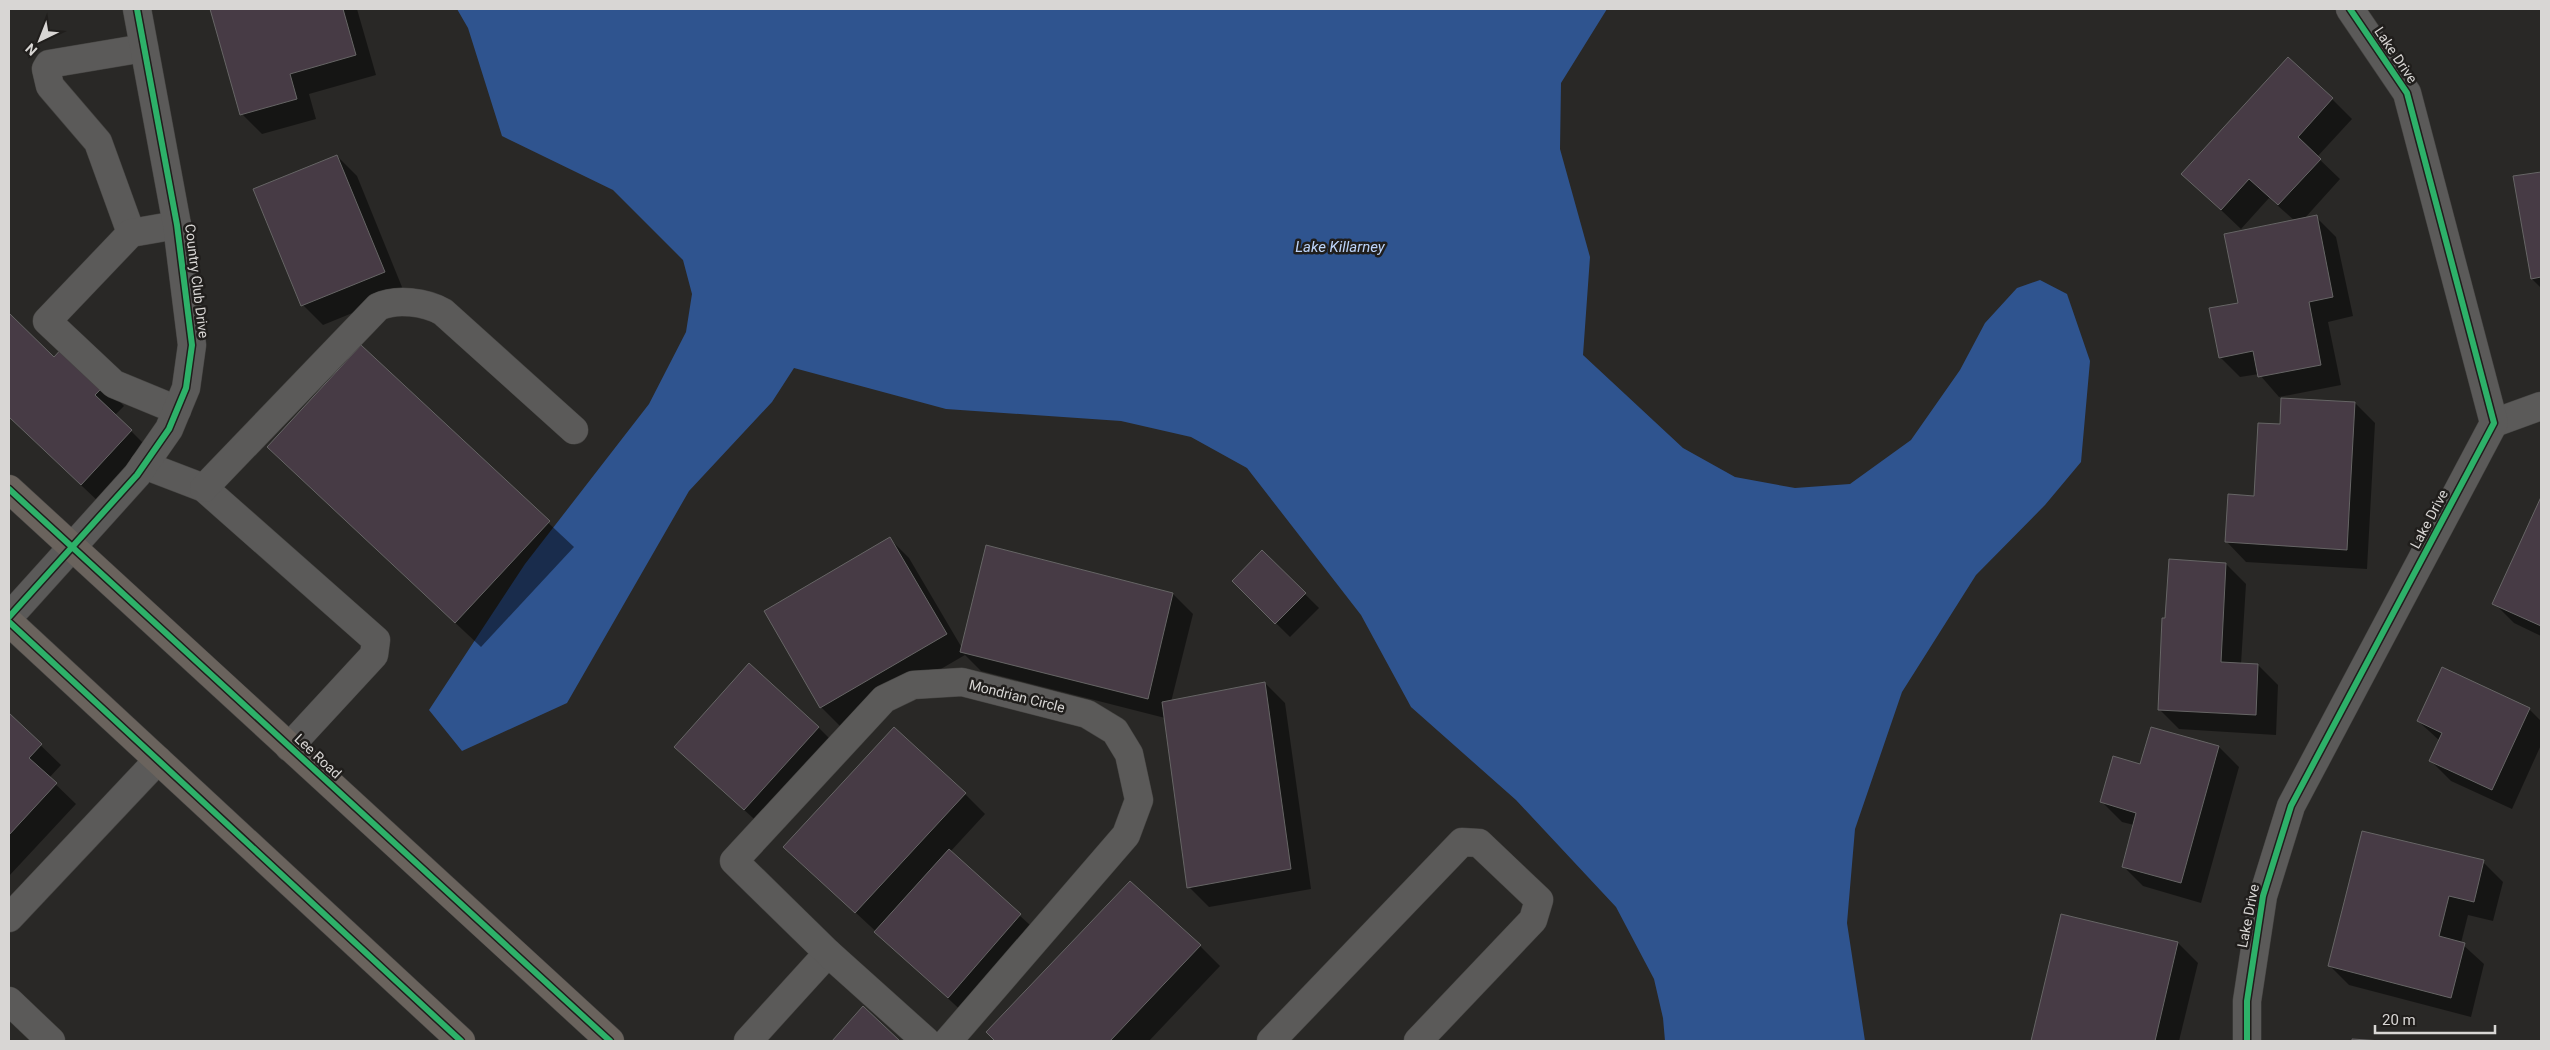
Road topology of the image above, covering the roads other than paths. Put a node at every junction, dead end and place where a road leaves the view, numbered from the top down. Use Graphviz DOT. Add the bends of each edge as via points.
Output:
graph roads {
  1 [pos="137,9"];
  2 [pos="2350,9"];
  3 [pos="144,48"];
  4 [pos="177,225"];
  5 [pos="131,233"];
  6 [pos="2541,406"];
  7 [pos="177,410"];
  8 [pos="2494,423"];
  9 [pos="574,430"];
  10 [pos="144,466"];
  11 [pos="204,488"];
  12 [pos="9,489"];
  13 [pos="72,548"];
  14 [pos="9,617"];
  15 [pos="9,622"];
  16 [pos="289,747"];
  17 [pos="158,760"];
  18 [pos="9,918"];
  19 [pos="828,953"];
  20 [pos="9,1002"];
  21 [pos="51,1041"];
  22 [pos="461,1041"];
  23 [pos="610,1041"];
  24 [pos="748,1041"];
  25 [pos="926,1041"];
  26 [pos="948,1041"];
  27 [pos="1271,1041"];
  28 [pos="1418,1041"];
  29 [pos="2246,1041"];
  1 -- 3 [label="street, Country Club Drive"];
  2 -- 8 [label="street, Lake Drive" via="2407,94"];
  3 -- 4 [label="street, Country Club Drive"];
  3 -- 5 [label="street" via="49,64 46,69 50,86 98,142"];
  4 -- 5 [label="street"];
  4 -- 7 [label="street, Country Club Drive" via="192,345 186,388"];
  5 -- 7 [label="street" via="47,321 114,384"];
  6 -- 8 [label="street"];
  7 -- 10 [label="street, Country Club Drive" via="169,429"];
  8 -- 29 [label="street, Lake Drive" via="2291,806 2263,896 2246,1001"];
  9 -- 11 [label="street" via="443,312 430,304 386,303 378,307"];
  10 -- 11 [label="street"];
  10 -- 13 [label="street, Country Club Drive"];
  11 -- 16 [label="street" via="376,640 374,655"];
  12 -- 13 [label="main road, Lee Road"];
  13 -- 14 [label="street, Country Club Drive"];
  13 -- 16 [label="main road, Lee Road"];
  15 -- 17 [label="main road"];
  16 -- 23 [label="main road, Lee Road"];
  17 -- 18 [label="street"];
  17 -- 22 [label="main road"];
  19 -- 24 [label="street"];
  19 -- 25 [label="street, Mondrian Circle"];
  19 -- 26 [label="street, Mondrian Circle" via="734,861 884,699 913,685 962,682 1087,714 1115,731 1129,754 1140,800 1126,836"];
  20 -- 21 [label="street"];
  27 -- 28 [label="street" via="1462,842 1479,843 1539,900 1533,920"];
}
